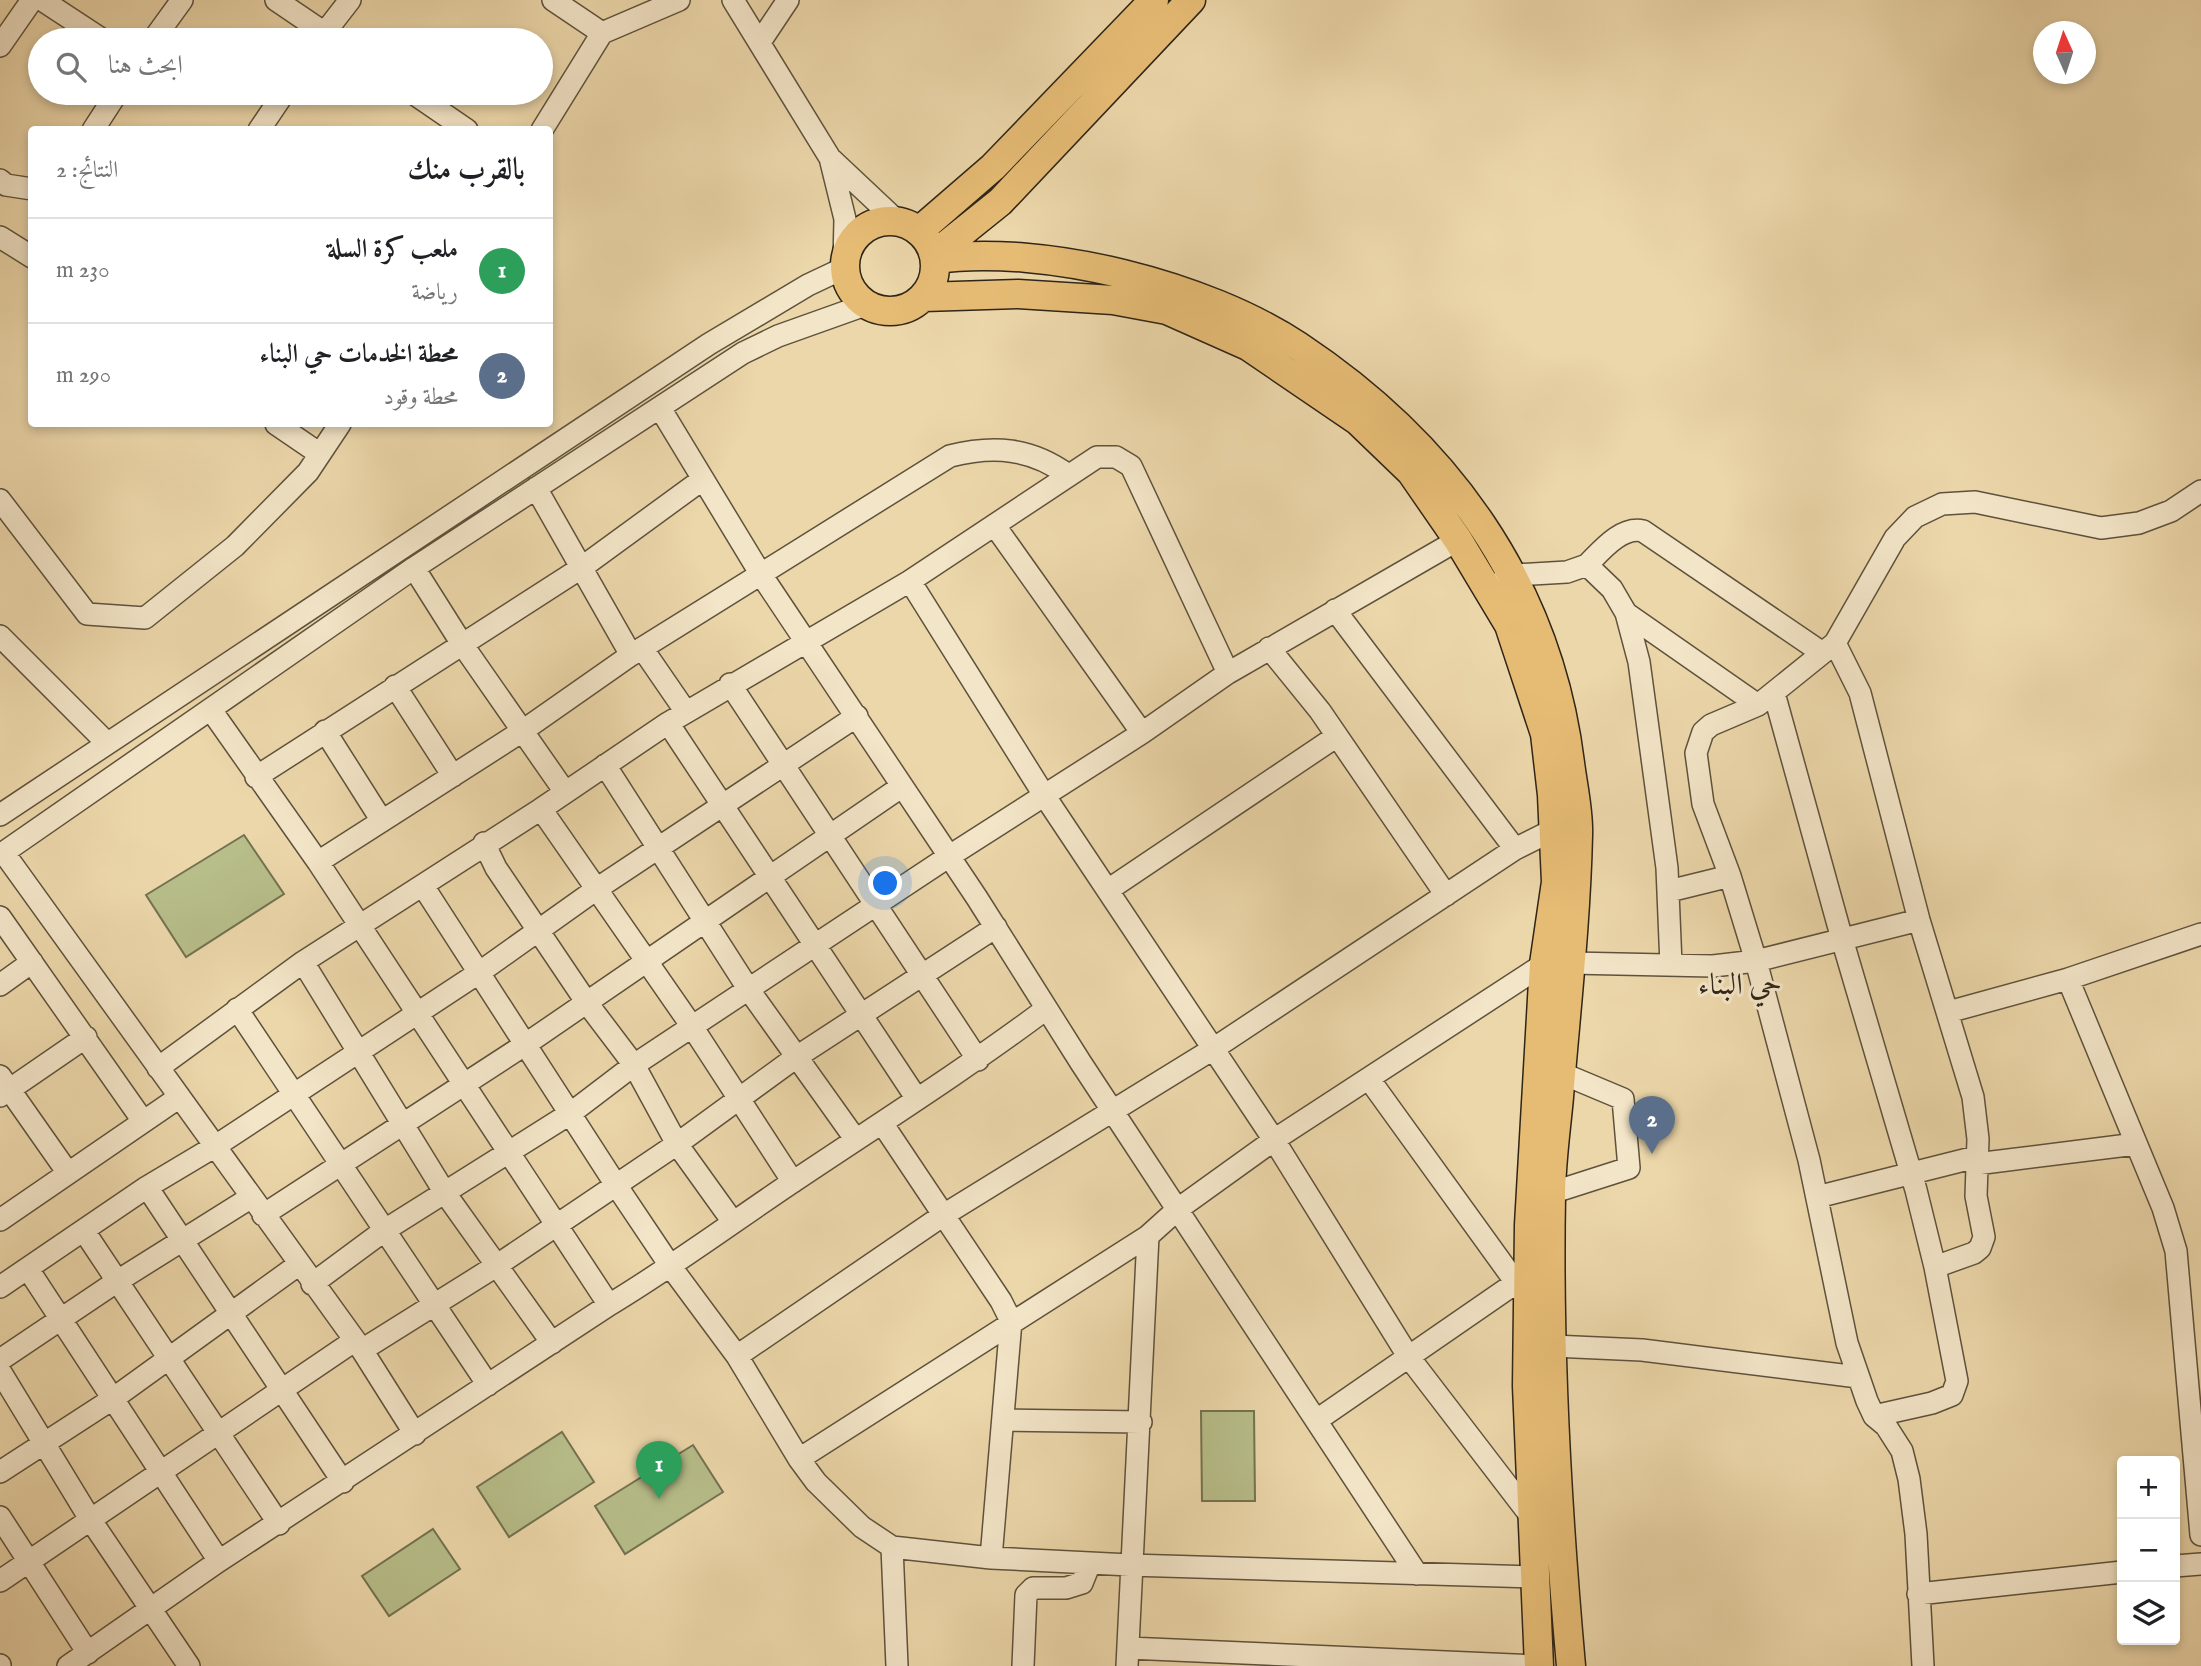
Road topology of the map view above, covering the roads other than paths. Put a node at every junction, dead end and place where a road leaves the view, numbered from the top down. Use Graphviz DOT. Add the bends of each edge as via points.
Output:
graph roads {
  1 [pos="32,0"];
  2 [pos="42,0"];
  3 [pos="182,0"];
  4 [pos="275,0"];
  5 [pos="350,0"];
  6 [pos="553,0"];
  7 [pos="679,0"];
  8 [pos="733,0"];
  9 [pos="789,0"];
  10 [pos="1154,0"];
  11 [pos="1191,0"];
  12 [pos="85,28"];
  13 [pos="162,28"];
  14 [pos="313,28"];
  15 [pos="332,28"];
  16 [pos="602,33"];
  17 [pos="760,42"];
  18 [pos="0,46"];
  19 [pos="109,105"];
  20 [pos="276,105"];
  21 [pos="431,105"];
  22 [pos="96,126"];
  23 [pos="262,126"];
  24 [pos="461,126"];
  25 [pos="544,126"];
  26 [pos="830,158"];
  27 [pos="0,180"];
  28 [pos="28,188"];
  29 [pos="908,226"];
  30 [pos="0,236"];
  31 [pos="28,254"];
  32 [pos="935,257"];
  33 [pos="844,266"];
  34 [pos="924,297"];
  35 [pos="865,305"];
  36 [pos="660,408"];
  37 [pos="280,427"];
  38 [pos="338,427"];
  39 [pos="320,454"];
  40 [pos="1068,475"];
  41 [pos="703,479"];
  42 [pos="536,488"];
  43 [pos="2201,491"];
  44 [pos="0,500"];
  45 [pos="995,526"];
  46 [pos="1458,540"];
  47 [pos="1587,565"];
  48 [pos="414,568"];
  49 [pos="581,568"];
  50 [pos="760,573"];
  51 [pos="1515,575"];
  52 [pos="910,581"];
  53 [pos="1488,587"];
  54 [pos="1335,610"];
  55 [pos="1626,612"];
  56 [pos="0,636"];
  57 [pos="805,640"];
  58 [pos="462,645"];
  59 [pos="1828,647"];
  60 [pos="1269,648"];
  61 [pos="636,652"];
  62 [pos="1228,673"];
  63 [pos="730,684"];
  64 [pos="395,687"];
  65 [pos="1766,699"];
  66 [pos="211,710"];
  67 [pos="686,712"];
  68 [pos="857,716"];
  69 [pos="668,723"];
  70 [pos="325,731"];
  71 [pos="521,732"];
  72 [pos="1142,733"];
  73 [pos="1337,736"];
  74 [pos="107,743"];
  75 [pos="605,765"];
  76 [pos="782,765"];
  77 [pos="453,776"];
  78 [pos="256,777"];
  79 [pos="901,787"];
  80 [pos="565,792"];
  81 [pos="1044,795"];
  82 [pos="721,806"];
  83 [pos="541,809"];
  84 [pos="0,815"];
  85 [pos="382,821"];
  86 [pos="1553,830"];
  87 [pos="831,836"];
  88 [pos="484,843"];
  89 [pos="658,849"];
  90 [pos="1515,849"];
  91 [pos="2,854"];
  92 [pos="948,856"];
  93 [pos="318,862"];
  94 [pos="1730,876"];
  95 [pos="768,878"];
  96 [pos="423,886"];
  97 [pos="598,888"];
  98 [pos="1108,890"];
  99 [pos="1669,891"];
  100 [pos="1446,895"];
  101 [pos="876,905"];
  102 [pos="0,917"];
  103 [pos="704,920"];
  104 [pos="1919,920"];
  105 [pos="360,927"];
  106 [pos="996,927"];
  107 [pos="537,930"];
  108 [pos="2201,934"];
  109 [pos="1842,939"];
  110 [pos="815,945"];
  111 [pos="646,960"];
  112 [pos="1756,961"];
  113 [pos="32,962"];
  114 [pos="303,962"];
  115 [pos="1557,963"];
  116 [pos="1671,965"];
  117 [pos="480,972"];
  118 [pos="924,974"];
  119 [pos="2068,979"];
  120 [pos="0,985"];
  121 [pos="749,990"];
  122 [pos="587,1003"];
  123 [pos="237,1009"];
  124 [pos="1046,1009"];
  125 [pos="1948,1012"];
  126 [pos="417,1013"];
  127 [pos="861,1015"];
  128 [pos="693,1028"];
  129 [pos="86,1037"];
  130 [pos="526,1044"];
  131 [pos="1213,1049"];
  132 [pos="357,1051"];
  133 [pos="796,1058"];
  134 [pos="978,1060"];
  135 [pos="634,1065"];
  136 [pos="158,1069"];
  137 [pos="1561,1073"];
  138 [pos="1369,1079"];
  139 [pos="464,1085"];
  140 [pos="3,1087"];
  141 [pos="294,1093"];
  142 [pos="178,1098"];
  143 [pos="917,1099"];
  144 [pos="737,1101"];
  145 [pos="1112,1110"];
  146 [pos="570,1113"];
  147 [pos="143,1121"];
  148 [pos="882,1123"];
  149 [pos="402,1125"];
  150 [pos="856,1140"];
  151 [pos="1274,1140"];
  152 [pos="677,1144"];
  153 [pos="2136,1144"];
  154 [pos="214,1147"];
  155 [pos="509,1152"];
  156 [pos="1976,1161"];
  157 [pos="340,1164"];
  158 [pos="1910,1172"];
  159 [pos="68,1173"];
  160 [pos="793,1182"];
  161 [pos="616,1185"];
  162 [pos="147,1187"];
  163 [pos="445,1193"];
  164 [pos="1551,1193"];
  165 [pos="1817,1197"];
  166 [pos="257,1206"];
  167 [pos="1178,1209"];
  168 [pos="942,1216"];
  169 [pos="1,1218"];
  170 [pos="733,1222"];
  171 [pos="556,1224"];
  172 [pos="385,1230"];
  173 [pos="84,1231"];
  174 [pos="1148,1236"];
  175 [pos="183,1240"];
  176 [pos="298,1265"];
  177 [pos="496,1266"];
  178 [pos="671,1267"];
  179 [pos="1936,1267"];
  180 [pos="28,1269"];
  181 [pos="116,1282"];
  182 [pos="312,1284"];
  183 [pos="0,1287"];
  184 [pos="1524,1292"];
  185 [pos="609,1304"];
  186 [pos="434,1306"];
  187 [pos="230,1313"];
  188 [pos="61,1319"];
  189 [pos="1011,1321"];
  190 [pos="552,1343"];
  191 [pos="358,1346"];
  192 [pos="1553,1346"];
  193 [pos="737,1356"];
  194 [pos="1408,1356"];
  195 [pos="0,1360"];
  196 [pos="167,1360"];
  197 [pos="0,1371"];
  198 [pos="1858,1377"];
  199 [pos="488,1385"];
  200 [pos="285,1390"];
  201 [pos="114,1398"];
  202 [pos="1874,1416"];
  203 [pos="1005,1420"];
  204 [pos="1317,1420"];
  205 [pos="1141,1422"];
  206 [pos="219,1434"];
  207 [pos="415,1434"];
  208 [pos="2197,1437"];
  209 [pos="44,1445"];
  210 [pos="799,1459"];
  211 [pos="161,1471"];
  212 [pos="0,1472"];
  213 [pos="343,1482"];
  214 [pos="0,1517"];
  215 [pos="1533,1518"];
  216 [pos="90,1519"];
  217 [pos="279,1524"];
  218 [pos="2201,1535"];
  219 [pos="892,1547"];
  220 [pos="992,1558"];
  221 [pos="219,1562"];
  222 [pos="31,1563"];
  223 [pos="1090,1563"];
  224 [pos="2201,1564"];
  225 [pos="1130,1565"];
  226 [pos="2180,1566"];
  227 [pos="2117,1573"];
  228 [pos="1417,1574"];
  229 [pos="1535,1577"];
  230 [pos="0,1581"];
  231 [pos="1918,1594"];
  232 [pos="152,1610"];
  233 [pos="1128,1657"];
  234 [pos="1303,1661"];
  235 [pos="75,1662"];
  236 [pos="189,1666"];
  237 [pos="897,1666"];
  238 [pos="1023,1666"];
  239 [pos="1539,1666"];
  240 [pos="1572,1666"];
  241 [pos="1923,1666"];
  1 -- 18 [label="street"];
  2 -- 12 [label="street"];
  3 -- 13 [label="street"];
  4 -- 14 [label="street"];
  5 -- 15 [label="street"];
  6 -- 16 [label="street"];
  7 -- 16 [label="street"];
  8 -- 17 [label="street"];
  9 -- 17 [label="street"];
  10 -- 29 [label="main road" via="993,167"];
  11 -- 32 [label="main road" via="1000,202"];
  16 -- 25 [label="street"];
  17 -- 26 [label="street"];
  19 -- 22 [label="street"];
  20 -- 23 [label="street"];
  21 -- 24 [label="street"];
  26 -- 29 [label="street"];
  26 -- 33 [label="street" via="845,219"];
  27 -- 28 [label="street"];
  29 -- 32 [label="main road"];
  29 -- 33 [label="main road" via="884,221 861,231 847,251"];
  30 -- 31 [label="street"];
  32 -- 34 [label="main road" via="932,285"];
  32 -- 51 [label="main road" via="1008,255 1145,280 1186,292 1278,333 1329,366 1428,456 1487,530"];
  33 -- 35 [label="main road" via="847,282"];
  33 -- 74 [label="street" via="709,344"];
  34 -- 35 [label="main road" via="890,312"];
  34 -- 46 [label="main road" via="1018,294 1113,300 1167,310 1248,346 1358,421 1411,472"];
  35 -- 36 [label="street" via="743,353"];
  36 -- 41 [label="street"];
  36 -- 42 [label="street"];
  37 -- 39 [label="street"];
  38 -- 39 [label="street"];
  39 -- 44 [label="street" via="235,546 145,618 88,614"];
  40 -- 45 [label="street"];
  40 -- 50 [label="street" via="1022,451 979,449 950,456"];
  40 -- 62 [label="street" via="1097,457 1116,457 1131,466"];
  41 -- 49 [label="street"];
  41 -- 50 [label="street"];
  42 -- 48 [label="street"];
  42 -- 49 [label="street"];
  43 -- 59 [label="street" via="2171,511 2138,523 2101,528 1975,502 1942,504 1915,516 1895,538"];
  45 -- 52 [label="street"];
  45 -- 72 [label="street"];
  46 -- 53 [label="main road"];
  46 -- 54 [label="street"];
  47 -- 51 [label="street" via="1549,575"];
  47 -- 55 [label="street" via="1612,589"];
  47 -- 59 [label="street" via="1622,534 1632,529 1643,531"];
  48 -- 58 [label="street"];
  48 -- 66 [label="street"];
  49 -- 58 [label="street"];
  49 -- 61 [label="street"];
  50 -- 57 [label="street"];
  50 -- 61 [label="street"];
  51 -- 53 [label="street"];
  51 -- 115 [label="main road" via="1543,641 1566,725 1579,830"];
  52 -- 57 [label="street"];
  52 -- 81 [label="street"];
  53 -- 86 [label="main road" via="1509,625 1545,734"];
  54 -- 60 [label="street"];
  54 -- 90 [label="street"];
  55 -- 65 [label="street"];
  55 -- 99 [label="street" via="1639,662"];
  56 -- 74 [label="street"];
  57 -- 63 [label="street"];
  57 -- 68 [label="street"];
  58 -- 64 [label="street"];
  58 -- 71 [label="street"];
  59 -- 65 [label="street"];
  59 -- 104 [label="street" via="1860,693"];
  60 -- 62 [label="street"];
  60 -- 73 [label="street"];
  61 -- 67 [label="street"];
  61 -- 71 [label="street"];
  62 -- 72 [label="street"];
  63 -- 67 [label="street"];
  63 -- 76 [label="street"];
  64 -- 70 [label="street"];
  64 -- 77 [label="street"];
  65 -- 94 [label="street" via="1711,725 1703,732 1696,753 1703,804"];
  65 -- 109 [label="street"];
  66 -- 78 [label="street"];
  66 -- 91 [label="street"];
  67 -- 69 [label="street"];
  68 -- 76 [label="street"];
  68 -- 79 [label="street"];
  69 -- 75 [label="street"];
  69 -- 82 [label="street"];
  70 -- 78 [label="street"];
  70 -- 85 [label="street"];
  71 -- 77 [label="street"];
  71 -- 80 [label="street"];
  72 -- 81 [label="street"];
  73 -- 98 [label="street"];
  73 -- 100 [label="street"];
  74 -- 84 [label="street"];
  75 -- 80 [label="street"];
  75 -- 89 [label="street"];
  76 -- 82 [label="street"];
  76 -- 87 [label="street"];
  77 -- 85 [label="street"];
  78 -- 93 [label="street"];
  79 -- 87 [label="street"];
  79 -- 92 [label="street"];
  80 -- 83 [label="street"];
  81 -- 92 [label="street"];
  81 -- 98 [label="street"];
  82 -- 89 [label="street"];
  82 -- 95 [label="street"];
  83 -- 88 [label="street"];
  83 -- 97 [label="street"];
  85 -- 93 [label="street"];
  86 -- 90 [label="street"];
  86 -- 115 [label="main road" via="1556,882 1551,936"];
  87 -- 95 [label="street"];
  87 -- 101 [label="street"];
  88 -- 96 [label="street"];
  88 -- 107 [label="street"];
  89 -- 97 [label="street"];
  89 -- 103 [label="street"];
  90 -- 100 [label="street"];
  91 -- 136 [label="street"];
  92 -- 101 [label="street"];
  92 -- 106 [label="street"];
  93 -- 105 [label="street"];
  94 -- 99 [label="street"];
  94 -- 112 [label="street"];
  95 -- 103 [label="street"];
  95 -- 110 [label="street"];
  96 -- 105 [label="street"];
  96 -- 117 [label="street"];
  97 -- 107 [label="street"];
  97 -- 111 [label="street"];
  98 -- 131 [label="street"];
  99 -- 116 [label="street"];
  100 -- 131 [label="street"];
  101 -- 110 [label="street"];
  101 -- 118 [label="street"];
  102 -- 113 [label="street"];
  103 -- 111 [label="street"];
  103 -- 121 [label="street"];
  104 -- 109 [label="street"];
  104 -- 125 [label="street"];
  105 -- 114 [label="street"];
  105 -- 126 [label="street"];
  106 -- 118 [label="street"];
  106 -- 124 [label="street"];
  107 -- 117 [label="street"];
  107 -- 122 [label="street"];
  108 -- 119 [label="street"];
  109 -- 112 [label="street"];
  109 -- 158 [label="street"];
  110 -- 121 [label="street"];
  110 -- 127 [label="street"];
  111 -- 122 [label="street"];
  111 -- 128 [label="street"];
  112 -- 116 [label="street"];
  112 -- 165 [label="street"];
  113 -- 120 [label="street"];
  113 -- 129 [label="street"];
  114 -- 123 [label="street"];
  114 -- 132 [label="street"];
  115 -- 116 [label="street"];
  115 -- 137 [label="main road"];
  115 -- 138 [label="street"];
  115 -- 184 [label="main road"];
  117 -- 126 [label="street"];
  117 -- 130 [label="street"];
  118 -- 127 [label="street"];
  118 -- 134 [label="street"];
  119 -- 125 [label="street"];
  119 -- 153 [label="street"];
  121 -- 128 [label="street"];
  121 -- 133 [label="street"];
  122 -- 130 [label="street"];
  122 -- 135 [label="street"];
  123 -- 136 [label="street"];
  123 -- 141 [label="street"];
  124 -- 134 [label="street"];
  124 -- 145 [label="street"];
  125 -- 156 [label="street" via="1973,1097"];
  126 -- 132 [label="street"];
  126 -- 139 [label="street"];
  127 -- 133 [label="street"];
  127 -- 143 [label="street"];
  128 -- 135 [label="street"];
  128 -- 144 [label="street"];
  129 -- 140 [label="street"];
  129 -- 147 [label="street"];
  130 -- 139 [label="street"];
  130 -- 146 [label="street"];
  131 -- 145 [label="street"];
  131 -- 151 [label="street"];
  132 -- 141 [label="street"];
  132 -- 149 [label="street"];
  133 -- 144 [label="street"];
  133 -- 150 [label="street"];
  134 -- 143 [label="street"];
  135 -- 146 [label="street"];
  135 -- 152 [label="street"];
  136 -- 142 [label="street"];
  137 -- 164 [label="main road"];
  137 -- 164 [label="street" via="1623,1099 1629,1168"];
  138 -- 151 [label="street"];
  138 -- 184 [label="street"];
  139 -- 149 [label="street"];
  139 -- 155 [label="street"];
  140 -- 159 [label="street"];
  141 -- 154 [label="street"];
  141 -- 157 [label="street"];
  142 -- 147 [label="street"];
  142 -- 154 [label="street"];
  143 -- 148 [label="street"];
  144 -- 152 [label="street"];
  144 -- 160 [label="street"];
  145 -- 167 [label="street"];
  145 -- 168 [label="street"];
  146 -- 155 [label="street"];
  146 -- 161 [label="street"];
  147 -- 159 [label="street"];
  148 -- 150 [label="street"];
  148 -- 168 [label="street"];
  149 -- 157 [label="street"];
  149 -- 163 [label="street"];
  150 -- 160 [label="street"];
  151 -- 167 [label="street"];
  151 -- 194 [label="street"];
  152 -- 161 [label="street"];
  152 -- 170 [label="street"];
  153 -- 156 [label="street"];
  153 -- 208 [label="street" via="2176,1251"];
  154 -- 162 [label="street"];
  154 -- 166 [label="street"];
  155 -- 163 [label="street"];
  155 -- 171 [label="street"];
  156 -- 158 [label="street"];
  156 -- 179 [label="street" via="1983,1244"];
  157 -- 166 [label="street"];
  157 -- 172 [label="street"];
  158 -- 165 [label="street"];
  158 -- 179 [label="street"];
  159 -- 169 [label="street"];
  160 -- 170 [label="street"];
  161 -- 171 [label="street"];
  161 -- 178 [label="street"];
  162 -- 173 [label="street"];
  162 -- 175 [label="street"];
  163 -- 172 [label="street"];
  163 -- 177 [label="street"];
  164 -- 192 [label="main road"];
  165 -- 198 [label="street"];
  166 -- 175 [label="street"];
  166 -- 176 [label="street"];
  167 -- 174 [label="street"];
  167 -- 204 [label="street"];
  168 -- 189 [label="street"];
  168 -- 193 [label="street"];
  170 -- 178 [label="street"];
  171 -- 177 [label="street"];
  171 -- 185 [label="street"];
  172 -- 182 [label="street"];
  172 -- 186 [label="street"];
  173 -- 180 [label="street"];
  173 -- 181 [label="street"];
  174 -- 189 [label="street"];
  174 -- 205 [label="street"];
  175 -- 181 [label="street"];
  175 -- 187 [label="street"];
  176 -- 182 [label="street"];
  176 -- 187 [label="street"];
  177 -- 186 [label="street"];
  177 -- 190 [label="street"];
  178 -- 185 [label="street"];
  178 -- 193 [label="street"];
  179 -- 202 [label="street" via="1955,1392 1933,1404"];
  180 -- 183 [label="street"];
  180 -- 188 [label="street"];
  181 -- 188 [label="street"];
  181 -- 196 [label="street"];
  182 -- 191 [label="street"];
  184 -- 194 [label="street"];
  184 -- 215 [label="main road"];
  185 -- 190 [label="street"];
  186 -- 191 [label="street"];
  186 -- 199 [label="street"];
  187 -- 196 [label="street"];
  187 -- 200 [label="street"];
  188 -- 195 [label="street"];
  188 -- 201 [label="street"];
  189 -- 203 [label="street"];
  189 -- 210 [label="street"];
  190 -- 199 [label="street"];
  191 -- 200 [label="street"];
  191 -- 207 [label="street"];
  192 -- 198 [label="street" via="1642,1350"];
  192 -- 240 [label="main road"];
  193 -- 210 [label="street"];
  194 -- 204 [label="street"];
  194 -- 215 [label="street"];
  196 -- 201 [label="street"];
  196 -- 206 [label="street"];
  197 -- 209 [label="street"];
  198 -- 202 [label="street"];
  199 -- 207 [label="street"];
  200 -- 206 [label="street"];
  200 -- 213 [label="street"];
  201 -- 209 [label="street"];
  201 -- 211 [label="street"];
  202 -- 231 [label="street" via="1902,1451 1909,1479"];
  203 -- 205 [label="street"];
  203 -- 220 [label="street"];
  204 -- 228 [label="street"];
  205 -- 225 [label="street"];
  206 -- 211 [label="street"];
  206 -- 217 [label="street"];
  207 -- 213 [label="street"];
  208 -- 218 [label="street"];
  209 -- 212 [label="street"];
  209 -- 216 [label="street"];
  210 -- 219 [label="street" via="862,1527"];
  211 -- 216 [label="street"];
  211 -- 221 [label="street"];
  213 -- 217 [label="street"];
  214 -- 222 [label="street"];
  215 -- 229 [label="main road"];
  216 -- 222 [label="street"];
  216 -- 232 [label="street"];
  217 -- 221 [label="street"];
  219 -- 220 [label="street"];
  219 -- 237 [label="street"];
  220 -- 223 [label="street"];
  221 -- 232 [label="street"];
  222 -- 230 [label="street"];
  222 -- 235 [label="street"];
  223 -- 225 [label="street"];
  223 -- 238 [label="street" via="1082,1583 1033,1588 1026,1595"];
  224 -- 226 [label="street"];
  225 -- 228 [label="street"];
  225 -- 233 [label="street"];
  227 -- 231 [label="street"];
  228 -- 229 [label="street"];
  229 -- 239 [label="main road"];
  231 -- 241 [label="street"];
  232 -- 235 [label="street"];
  232 -- 236 [label="street"];
  233 -- 234 [label="street"];
  234 -- 239 [label="street"];
}
